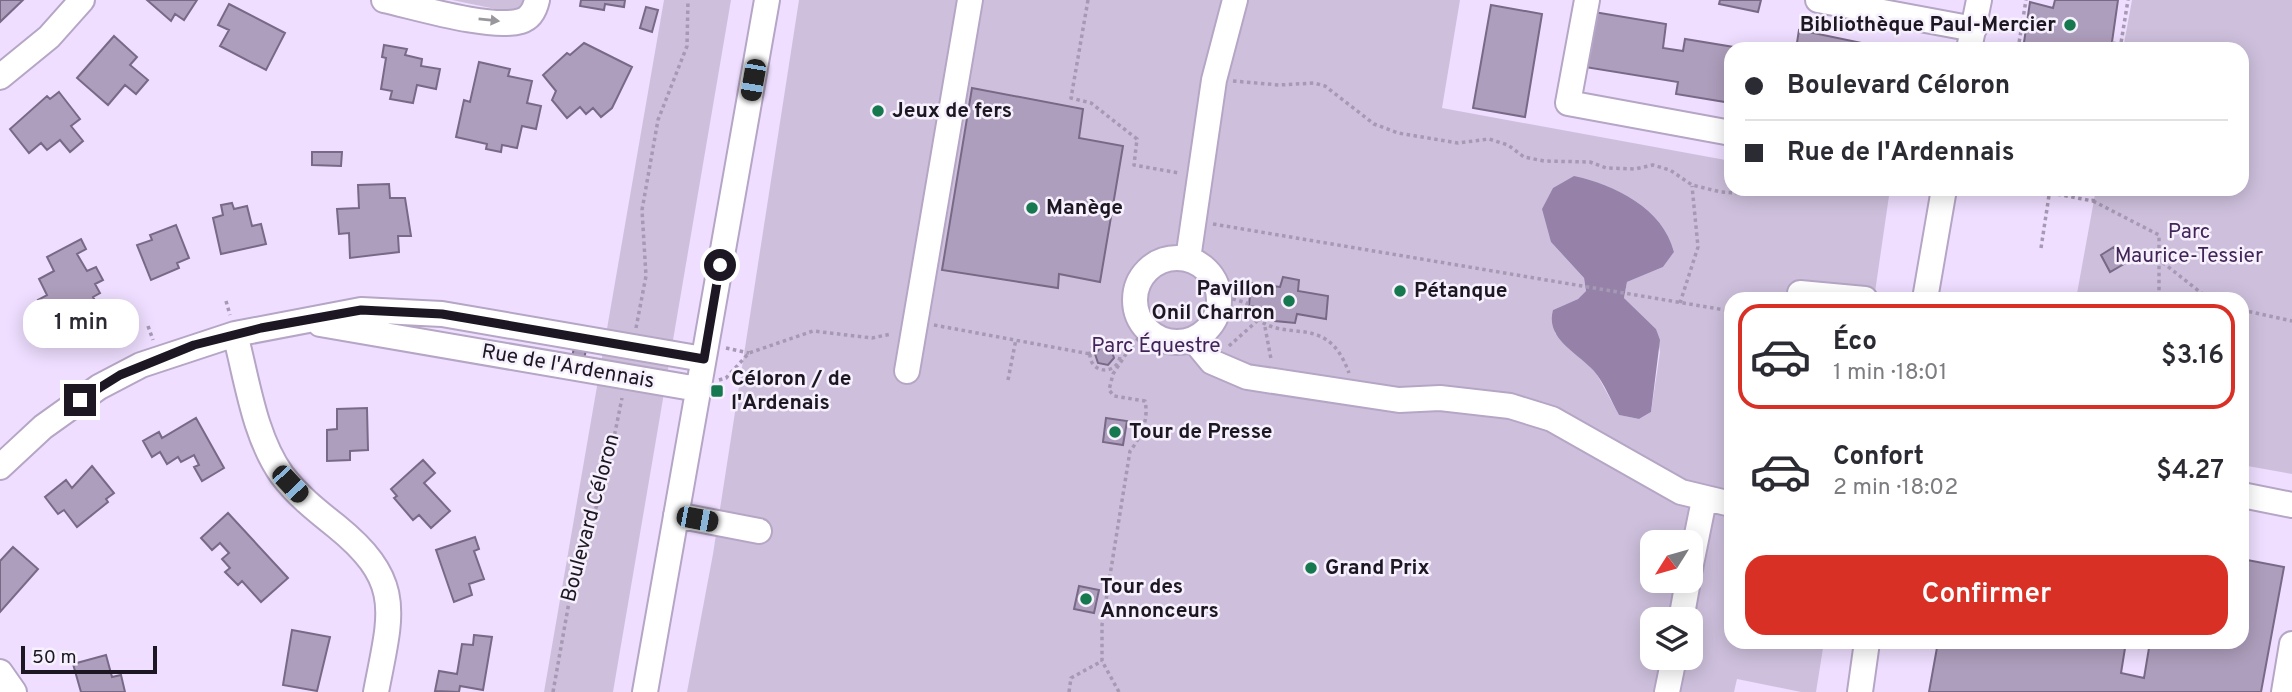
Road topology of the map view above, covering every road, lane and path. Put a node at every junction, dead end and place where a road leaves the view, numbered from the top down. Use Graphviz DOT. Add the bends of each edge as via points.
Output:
graph roads {
  1 [pos="82,0"];
  2 [pos="384,0"];
  3 [pos="537,0"];
  4 [pos="688,0"];
  5 [pos="767,0"];
  6 [pos="970,0"];
  7 [pos="1088,0"];
  8 [pos="1235,0"];
  9 [pos="1587,0"];
  10 [pos="1818,0"];
  11 [pos="1979,0"];
  12 [pos="2026,0"];
  13 [pos="2128,0"];
  14 [pos="431,5"];
  15 [pos="1972,39"];
  16 [pos="2019,42"];
  17 [pos="2121,42"];
  18 [pos="0,77"];
  19 [pos="1214,80"];
  20 [pos="1724,133"];
  21 [pos="1199,176"];
  22 [pos="1692,184"];
  23 [pos="1724,192"];
  24 [pos="1943,196"];
  25 [pos="2049,196"];
  26 [pos="2072,196"];
  27 [pos="2094,196"];
  28 [pos="2093,201"];
  29 [pos="1193,221"];
  30 [pos="2041,248"];
  31 [pos="2157,258"];
  32 [pos="1188,259"];
  33 [pos="1926,292"];
  34 [pos="2159,292"];
  35 [pos="2200,292"];
  36 [pos="1219,295"];
  37 [pos="1680,303"];
  38 [pos="1724,310"];
  39 [pos="2249,312"];
  40 [pos="442,314"];
  41 [pos="302,321"];
  42 [pos="1257,321"];
  43 [pos="2292,321"];
  44 [pos="1265,327"];
  45 [pos="1147,329"];
  46 [pos="635,331"];
  47 [pos="235,334"];
  48 [pos="1016,339"];
  49 [pos="1193,339"];
  50 [pos="437,343"];
  51 [pos="1128,351"];
  52 [pos="713,354"];
  53 [pos="1119,358"];
  54 [pos="1212,362"];
  55 [pos="907,371"];
  56 [pos="1008,380"];
  57 [pos="1276,382"];
  58 [pos="709,385"];
  59 [pos="624,386"];
  60 [pos="1351,392"];
  61 [pos="0,467"];
  62 [pos="2249,496"];
  63 [pos="1704,500"];
  64 [pos="1724,503"];
  65 [pos="2292,505"];
  66 [pos="676,515"];
  67 [pos="1698,530"];
  68 [pos="759,531"];
  69 [pos="2292,644"];
  70 [pos="1866,649"];
  71 [pos="1102,661"];
  72 [pos="1672,670"];
  73 [pos="0,672"];
  74 [pos="14,692"];
  75 [pos="376,692"];
  76 [pos="553,692"];
  77 [pos="645,692"];
  78 [pos="1069,692"];
  79 [pos="1119,692"];
  80 [pos="1667,692"];
  81 [pos="1860,692"];
  82 [pos="2284,692"];
  1 -- 18 [label="street" via="49,37"];
  2 -- 14 [label="street"];
  14 -- 3 [label="street, one-way" via="510,22 524,21"];
  4 -- 46 [label="path" via="687,46 658,120 642,210 646,276"];
  5 -- 52 [label="street"];
  6 -- 55 [label="street"];
  7 -- 21 [label="path" via="1072,98 1091,103 1137,139 1134,165"];
  8 -- 19 [label="street"];
  9 -- 20 [label="street" via="1569,103"];
  10 -- 15 [label="street"];
  11 -- 15 [label="street"];
  12 -- 16 [label="path"];
  13 -- 17 [label="path"];
  19 -- 21 [label="street"];
  19 -- 22 [label="path" via="1314,83 1325,86 1374,124 1398,133 1458,143 1489,139 1524,157 1544,161 1590,162 1606,168 1653,165"];
  21 -- 29 [label="street"];
  22 -- 23 [label="path"];
  22 -- 37 [label="path" via="1698,247"];
  24 -- 33 [label="street"];
  25 -- 30 [label="path"];
  26 -- 28 [label="path"];
  27 -- 28 [label="path"];
  28 -- 31 [label="path" via="2159,235"];
  29 -- 32 [label="street"];
  29 -- 37 [label="path"];
  31 -- 34 [label="path"];
  31 -- 35 [label="path"];
  32 -- 36 [label="street" via="1209,272"];
  32 -- 45 [label="street" via="1161,261 1140,278 1135,305"];
  36 -- 42 [label="path" via="1247,303"];
  36 -- 49 [label="street" via="1213,321"];
  37 -- 38 [label="path"];
  39 -- 43 [label="path"];
  40 -- 41 [label="street, Rue de l'Ardennais" via="361,310"];
  40 -- 50 [label="street"];
  40 -- 52 [label="street, Rue de l'Ardennais"];
  41 -- 47 [label="street, Rue de l'Ardennais"];
  41 -- 50 [label="street, Rue de l'Ardennais"];
  42 -- 44 [label="path"];
  42 -- 54 [label="path"];
  44 -- 57 [label="path"];
  44 -- 60 [label="path" via="1321,334 1333,342 1349,371"];
  45 -- 49 [label="street" via="1168,341"];
  45 -- 51 [label="path"];
  47 -- 61 [label="street, Rue de l'Ardennais" via="160,357 99,387 43,427"];
  47 -- 75 [label="street" via="264,438 281,474 368,553 382,575 389,611"];
  48 -- 56 [label="path"];
  49 -- 54 [label="street"];
  50 -- 58 [label="street, Rue de l'Ardennais"];
  51 -- 53 [label="path"];
  51 -- 71 [label="path" via="1109,390 1114,396 1145,401 1146,408 1140,439 1130,451 1102,625"];
  52 -- 58 [label="street"];
  52 -- 58 [label="path" via="749,353 726,377"];
  53 -- 53 [label="path" via="1114,368 1103,370 1092,363 1090,351 1106,340 1117,347"];
  54 -- 57 [label="street" via="1247,377"];
  57 -- 60 [label="street"];
  58 -- 66 [label="street"];
  59 -- 76 [label="path, Boulevard Céloron" via="603,492 579,546"];
  60 -- 63 [label="street" via="1399,400 1440,398 1531,412"];
  62 -- 65 [label="street"];
  63 -- 64 [label="street"];
  63 -- 67 [label="street"];
  66 -- 68 [label="street"];
  66 -- 77 [label="street"];
  69 -- 82 [label="street"];
  70 -- 81 [label="street"];
  71 -- 78 [label="path" via="1071,678"];
  71 -- 79 [label="path"];
  72 -- 80 [label="street"];
  73 -- 74 [label="street"];
}
